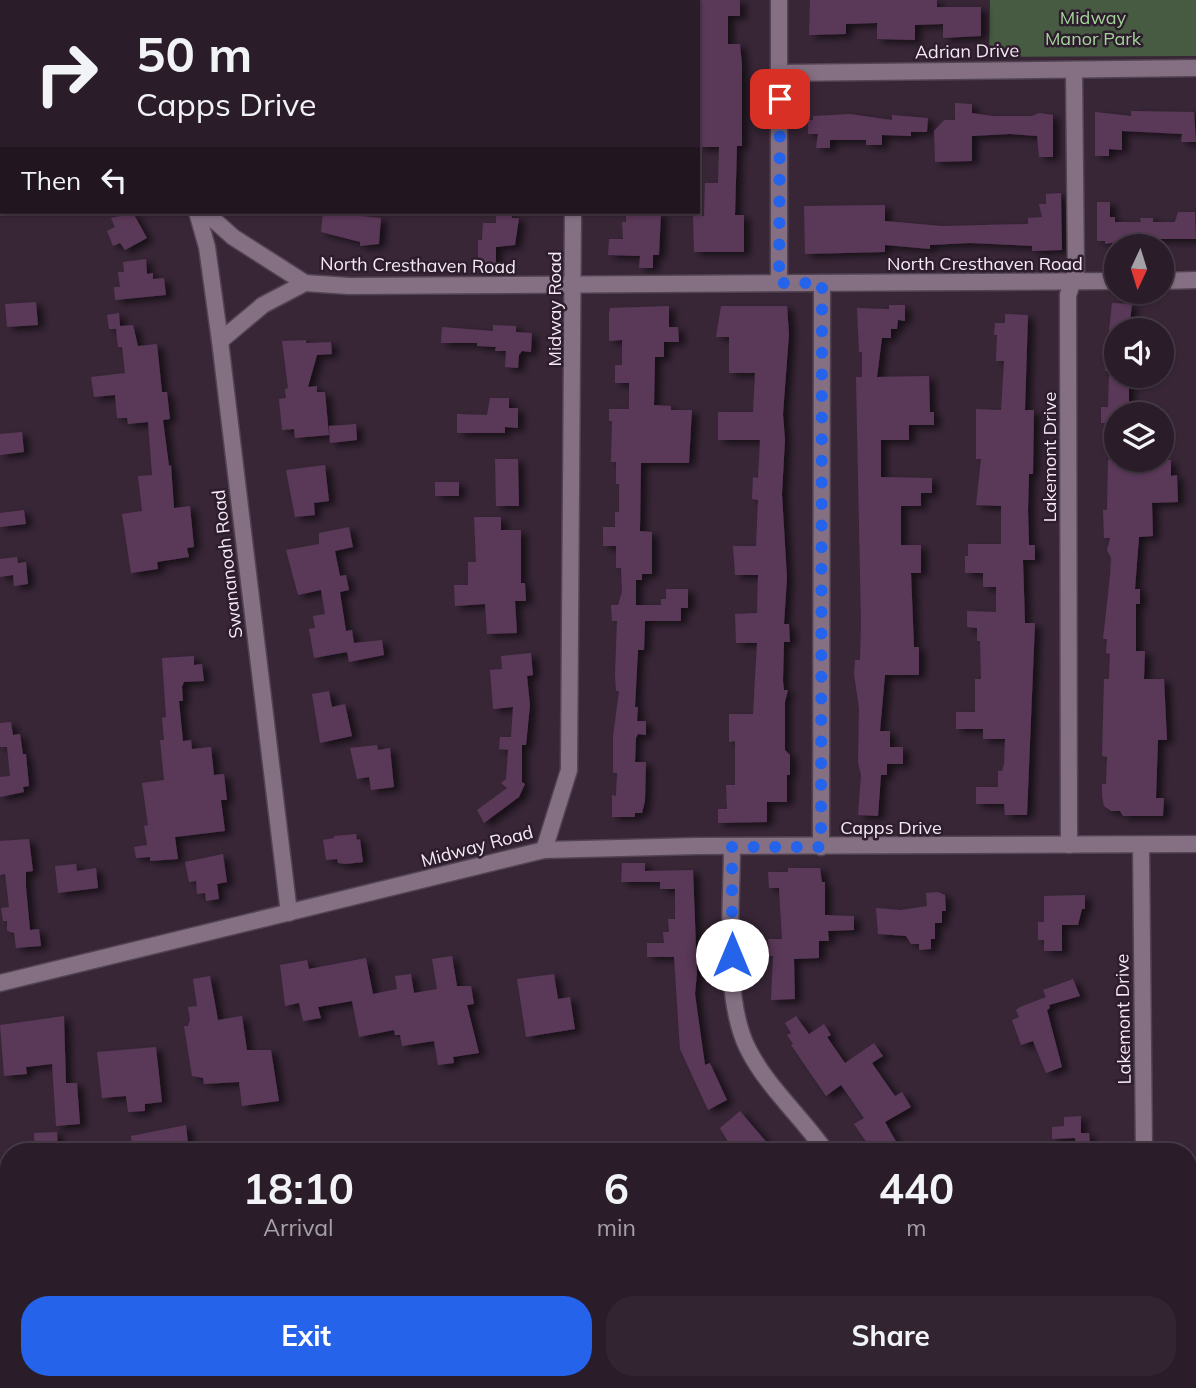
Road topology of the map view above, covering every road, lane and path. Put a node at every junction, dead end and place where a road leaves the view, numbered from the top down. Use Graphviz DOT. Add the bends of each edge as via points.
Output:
graph roads {
  1 [pos="779,0"];
  2 [pos="1196,68"];
  3 [pos="1074,70"];
  4 [pos="780,73"];
  5 [pos="198,214"];
  6 [pos="207,214"];
  7 [pos="573,214"];
  8 [pos="1196,280"];
  9 [pos="1104,281"];
  10 [pos="1174,281"];
  11 [pos="1072,282"];
  12 [pos="305,283"];
  13 [pos="779,283"];
  14 [pos="822,283"];
  15 [pos="573,285"];
  16 [pos="220,341"];
  17 [pos="1196,844"];
  18 [pos="1069,845"];
  19 [pos="1141,845"];
  20 [pos="732,847"];
  21 [pos="821,847"];
  22 [pos="544,850"];
  23 [pos="289,913"];
  24 [pos="0,983"];
  25 [pos="819,1143"];
  26 [pos="1144,1143"];
  1 -- 4 [label="street"];
  2 -- 3 [label="street, Adrian Drive"];
  3 -- 4 [label="street, Adrian Drive"];
  3 -- 11 [label="street, Lakemont Drive" via="1076,272"];
  4 -- 13 [label="street"];
  5 -- 16 [label="street, Swananoah Road" via="207,247"];
  6 -- 12 [label="street, North Cresthaven Road" via="233,237"];
  7 -- 15 [label="street, Midway Road"];
  8 -- 10 [label="street"];
  9 -- 11 [label="street, North Cresthaven Road"];
  11 -- 14 [label="street, North Cresthaven Road"];
  11 -- 18 [label="street, Lakemont Drive" via="1068,295"];
  12 -- 15 [label="street, North Cresthaven Road"];
  12 -- 16 [label="street" via="263,305"];
  13 -- 14 [label="street, North Cresthaven Road"];
  13 -- 15 [label="street, North Cresthaven Road"];
  14 -- 21 [label="street"];
  15 -- 22 [label="street, Midway Road" via="569,770"];
  16 -- 23 [label="street, Swananoah Road"];
  17 -- 19 [label="street, Capps Drive"];
  18 -- 19 [label="street, Capps Drive"];
  18 -- 21 [label="street, Capps Drive"];
  19 -- 26 [label="street, Lakemont Drive"];
  20 -- 21 [label="street, Capps Drive"];
  20 -- 22 [label="street, Capps Drive"];
  20 -- 25 [label="street" via="732,983 737,1024 759,1068"];
  22 -- 23 [label="street, Midway Road"];
  23 -- 24 [label="street, Midway Road"];
}
